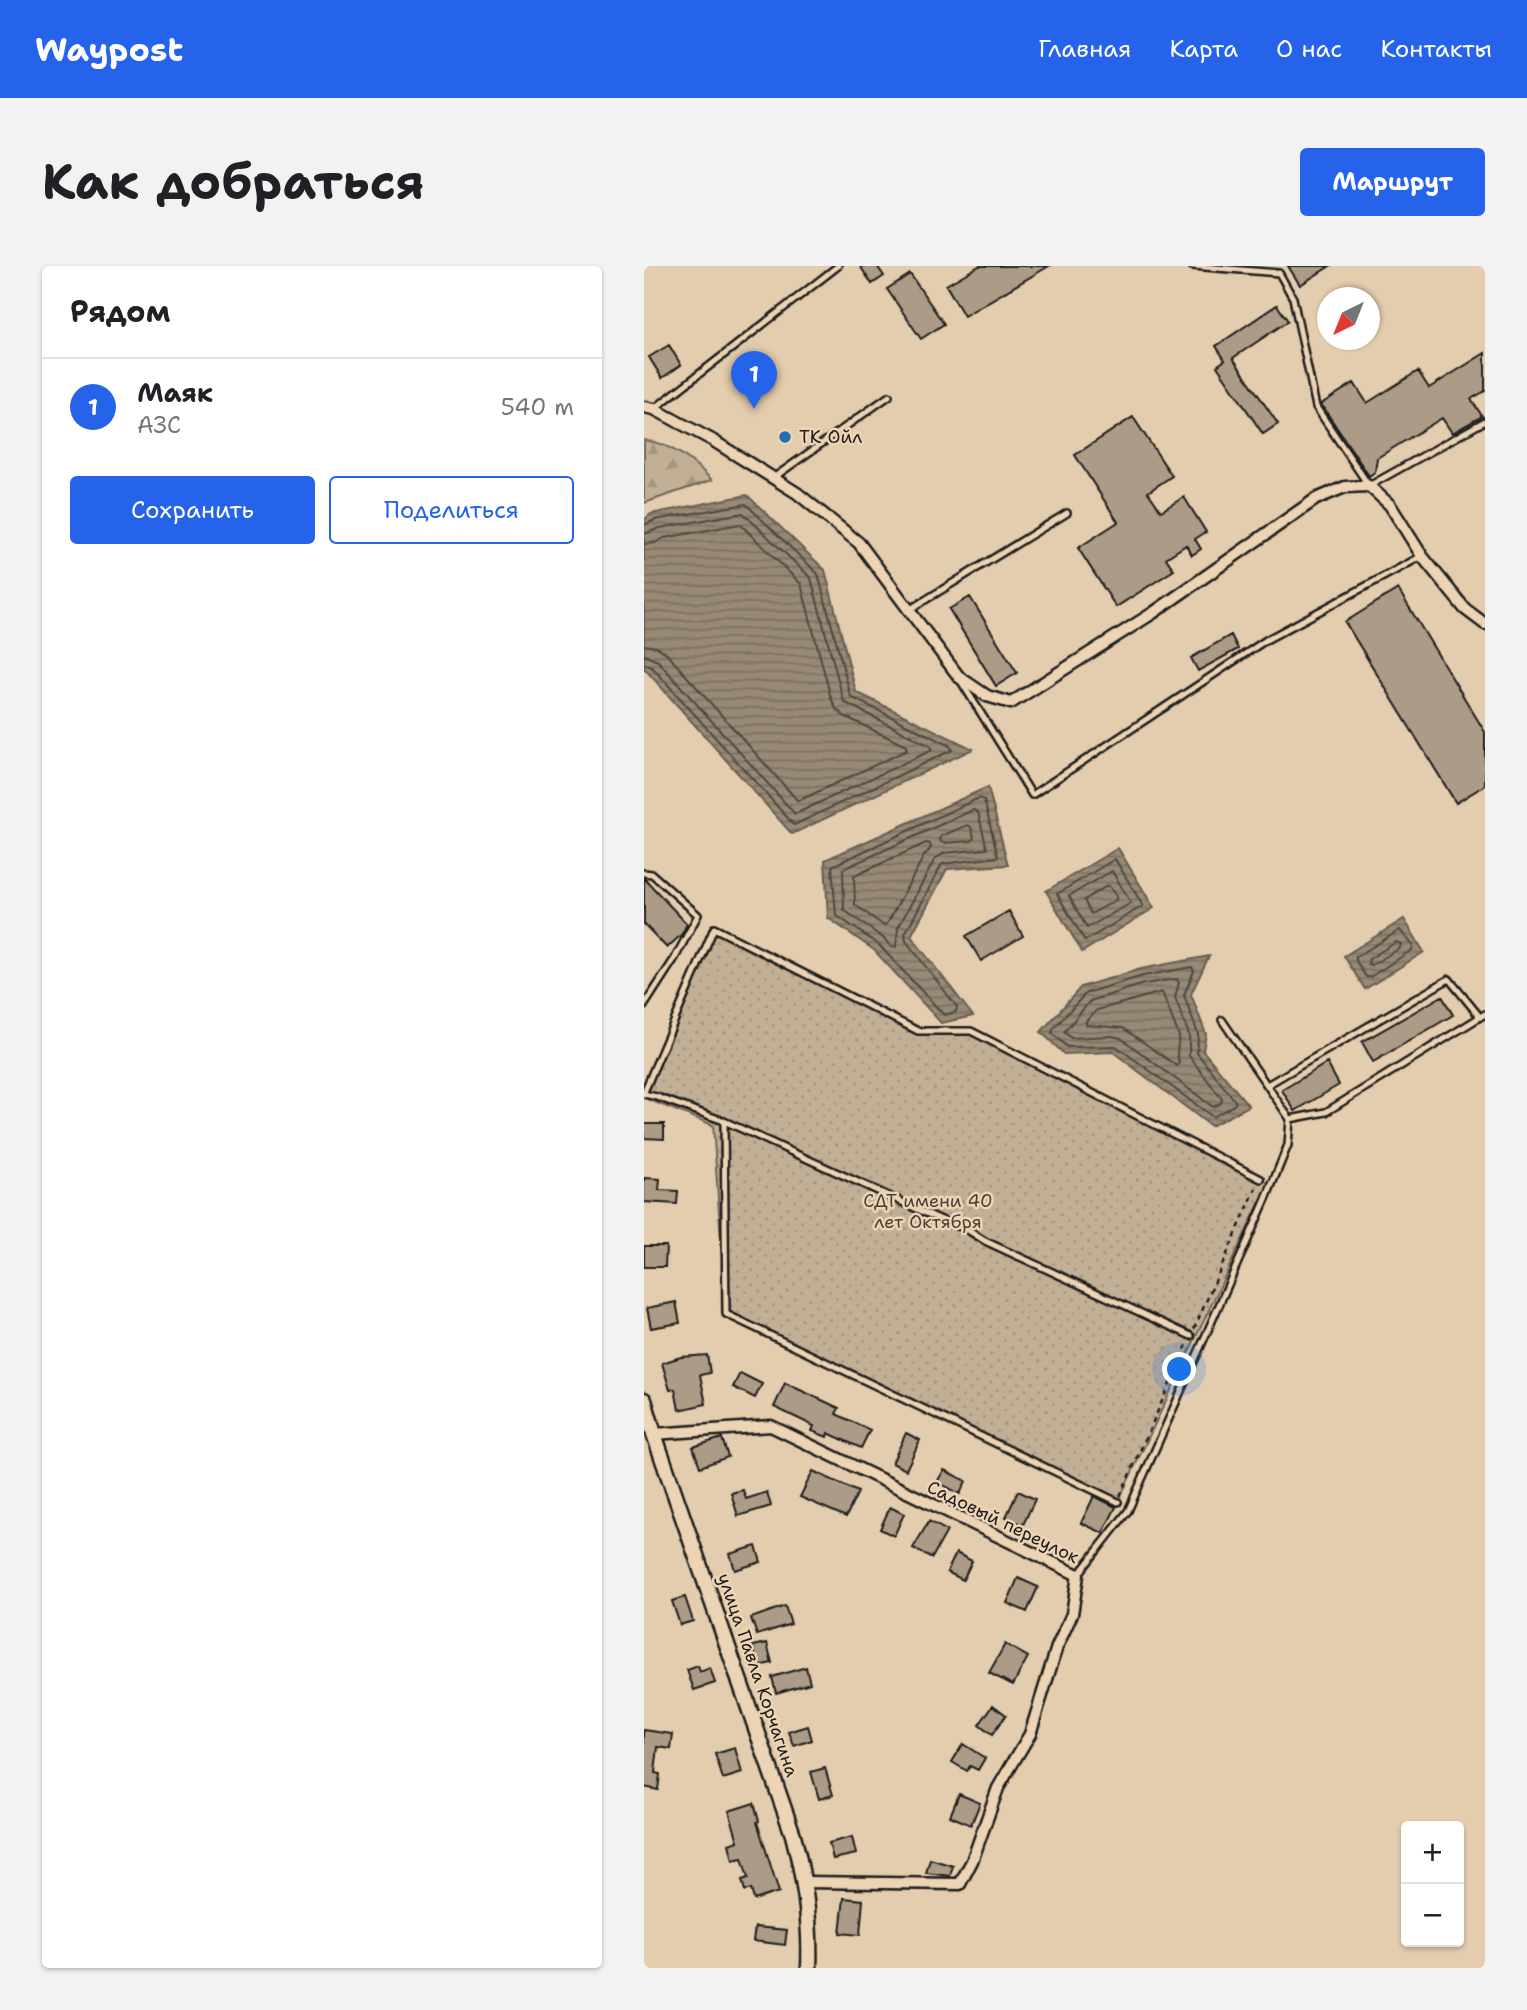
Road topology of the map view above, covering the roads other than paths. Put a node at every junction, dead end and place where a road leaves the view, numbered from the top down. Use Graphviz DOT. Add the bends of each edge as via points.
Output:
graph roads {
  1 [pos="838,266"];
  2 [pos="1192,266"];
  3 [pos="889,396"];
  4 [pos="649,408"];
  5 [pos="1485,421"];
  6 [pos="773,478"];
  7 [pos="1368,486"];
  8 [pos="1067,513"];
  9 [pos="1422,556"];
  10 [pos="909,610"];
  11 [pos="1485,624"];
  12 [pos="959,677"];
  13 [pos="644,873"];
  14 [pos="644,1006"];
  15 [pos="1482,1016"];
  16 [pos="1222,1020"];
  17 [pos="1267,1085"];
  18 [pos="644,1093"];
  19 [pos="1290,1119"];
  20 [pos="723,1121"];
  21 [pos="1261,1178"];
  22 [pos="1191,1336"];
  23 [pos="644,1400"];
  24 [pos="650,1431"];
  25 [pos="1118,1502"];
  26 [pos="1078,1575"];
  27 [pos="805,1882"];
  28 [pos="809,1968"];
  1 -- 4 [label="lane"];
  2 -- 7 [label="lane" via="1279,273 1293,298 1316,407"];
  3 -- 6 [label="lane"];
  4 -- 6 [label="street"];
  5 -- 7 [label="lane"];
  6 -- 10 [label="street" via="859,543"];
  7 -- 9 [label="street" via="1390,505"];
  7 -- 12 [label="street" via="1345,487 1317,499 1153,613 1011,703 986,696"];
  8 -- 10 [label="lane"];
  9 -- 11 [label="street" via="1465,609"];
  9 -- 12 [label="lane" via="1266,640 1032,795"];
  10 -- 12 [label="street"];
  13 -- 14 [label="lane" via="652,874 698,915"];
  15 -- 17 [label="lane" via="1448,979"];
  15 -- 19 [label="lane" via="1325,1112"];
  16 -- 17 [label="lane"];
  17 -- 19 [label="lane"];
  18 -- 20 [label="lane"];
  18 -- 21 [label="lane" via="714,928 918,1031 971,1031"];
  19 -- 26 [label="lane" via="1288,1145 1266,1199 1128,1511"];
  20 -- 22 [label="lane"];
  20 -- 25 [label="lane" via="726,1314"];
  23 -- 24 [label="main road, улица Павла Корчагина"];
  24 -- 26 [label="street, Садовый переулок" via="771,1426"];
  24 -- 27 [label="main road, улица Павла Корчагина" via="793,1835"];
  26 -- 27 [label="street, Садовый переулок" via="1072,1614 1030,1734 998,1787 960,1884"];
  27 -- 28 [label="main road, улица Павла Корчагина" via="811,1932"];
}
